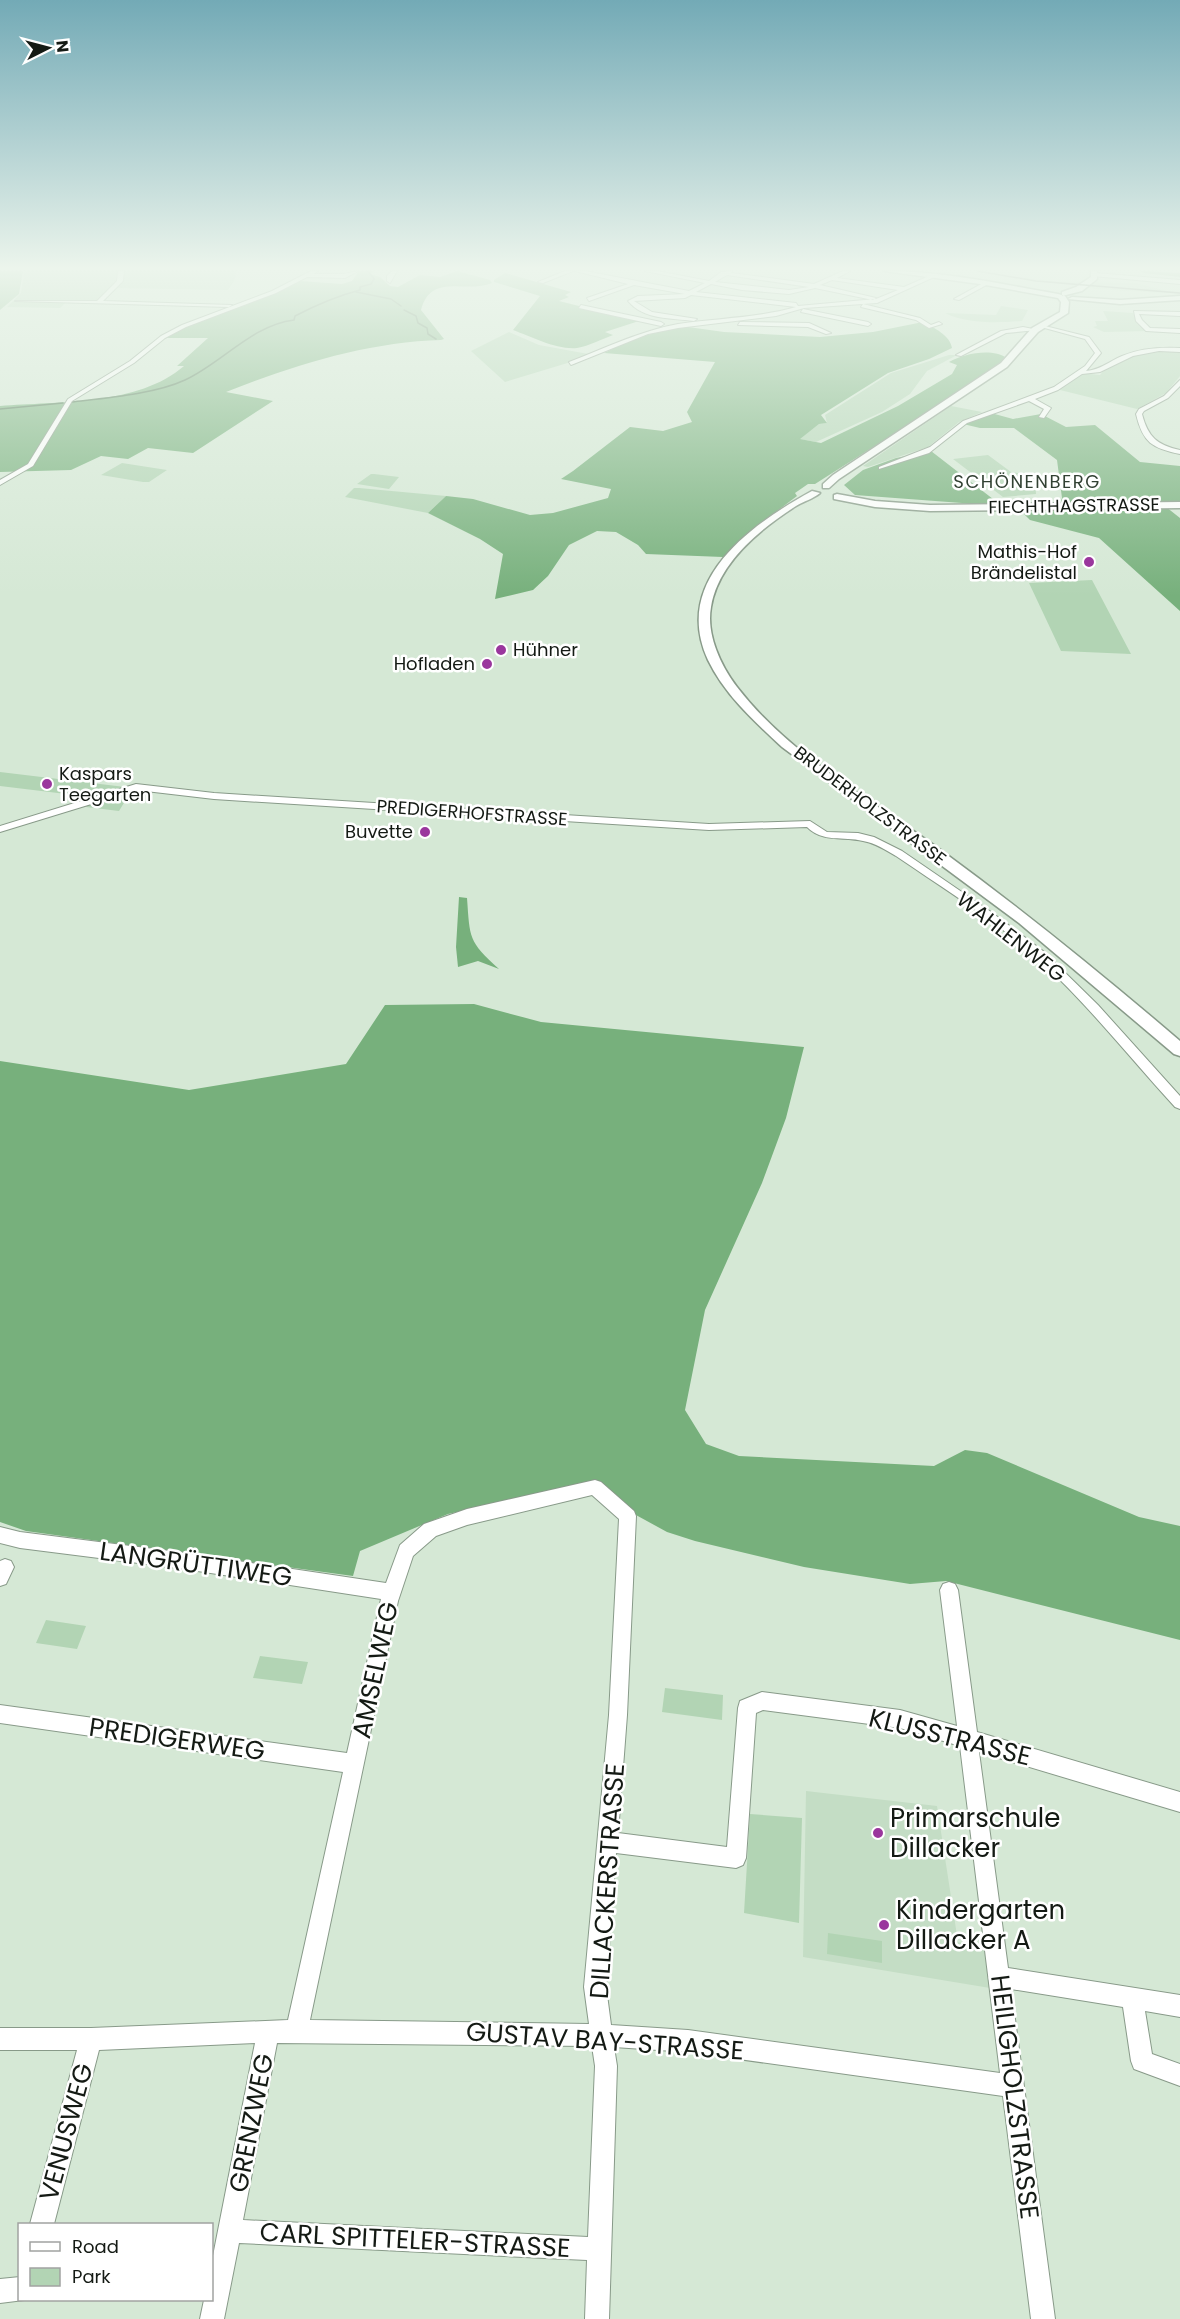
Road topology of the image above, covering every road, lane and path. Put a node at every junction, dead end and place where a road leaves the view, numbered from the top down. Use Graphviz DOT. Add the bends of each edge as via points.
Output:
graph roads {
  1 [pos="104,379"];
  2 [pos="983,379"];
  3 [pos="1069,379"];
  4 [pos="1180,382"];
  5 [pos="1029,399"];
  6 [pos="1042,417"];
  7 [pos="1180,452"];
  8 [pos="881,468"];
  9 [pos="844,471"];
  10 [pos="0,483"];
  11 [pos="831,494"];
  12 [pos="1180,505"];
  13 [pos="810,824"];
  14 [pos="0,829"];
  15 [pos="1180,1050"];
  16 [pos="1180,1104"];
  17 [pos="628,1515"];
  18 [pos="0,1535"];
  19 [pos="949,1590"];
  20 [pos="391,1592"];
  21 [pos="0,1714"];
  22 [pos="967,1738"];
  23 [pos="354,1764"];
  24 [pos="1180,1802"];
  25 [pos="607,1842"];
  26 [pos="1000,1977"];
  27 [pos="1132,1997"];
  28 [pos="1180,2006"];
  29 [pos="297,2031"];
  30 [pos="268,2033"];
  31 [pos="602,2035"];
  32 [pos="0,2039"];
  33 [pos="91,2039"];
  34 [pos="1180,2075"];
  35 [pos="1012,2086"];
  36 [pos="42,2223"];
  37 [pos="230,2231"];
  38 [pos="600,2249"];
  39 [pos="18,2289"];
  40 [pos="0,2290"];
  41 [pos="214,2293"];
  42 [pos="212,2319"];
  43 [pos="597,2319"];
  44 [pos="1043,2319"];
  1 -- 10 [label="street" via="70,400 31,465"];
  2 -- 9 [label="main road"];
  3 -- 5 [label="street"];
  4 -- 7 [label="street" via="1166,397 1139,414 1151,444"];
  5 -- 6 [label="street" via="1048,408"];
  5 -- 8 [label="street" via="978,416 952,430 933,447"];
  9 -- 11 [label="main road"];
  9 -- 11 [label="main road" via="826,486"];
  11 -- 12 [label="main road, FIECHTHAGSTRASSE" via="968,508"];
  11 -- 15 [label="main road, BRUDERHOLZSTRASSE" via="781,512 732,554 717,573 708,596 705,628 717,668 754,714 807,759 1025,921"];
  13 -- 14 [label="street, PREDIGERHOFSTRASSE" via="650,824 214,796 136,787"];
  13 -- 16 [label="street, WAHLENWEG" via="828,837 851,836 885,844 1009,930 1072,986"];
  17 -- 20 [label="street, AMSELWEG" via="595,1487 467,1517 430,1530 406,1551"];
  17 -- 25 [label="street, DILLACKERSTRASSE"];
  18 -- 20 [label="street, LANGRÜTTIWEG"];
  19 -- 22 [label="street, HEILIGHOLZSTRASSE"];
  20 -- 23 [label="street, AMSELWEG"];
  21 -- 23 [label="street, PREDIGERWEG"];
  22 -- 24 [label="street, KLUSSTRASSE"];
  22 -- 25 [label="street, KLUSSTRASSE" via="900,1719 762,1701 747,1708 736,1858"];
  22 -- 26 [label="street, HEILIGHOLZSTRASSE"];
  23 -- 29 [label="street, AMSELWEG"];
  25 -- 31 [label="street, DILLACKERSTRASSE" via="595,1986"];
  26 -- 27 [label="street"];
  26 -- 35 [label="street, HEILIGHOLZSTRASSE"];
  27 -- 28 [label="street"];
  27 -- 34 [label="street" via="1142,2061"];
  29 -- 30 [label="street, GUSTAV BAY-STRASSE"];
  29 -- 31 [label="street, GUSTAV BAY-STRASSE"];
  30 -- 33 [label="street, GUSTAV BAY-STRASSE"];
  30 -- 37 [label="street, GRENZWEG"];
  31 -- 35 [label="street, GUSTAV BAY-STRASSE" via="688,2041"];
  31 -- 38 [label="street, DILLACKERSTRASSE" via="606,2066"];
  32 -- 33 [label="street, GUSTAV BAY-STRASSE"];
  33 -- 36 [label="street, VENUSWEG"];
  35 -- 44 [label="street, HEILIGHOLZSTRASSE"];
  37 -- 38 [label="street, CARL SPITTELER-STRASSE"];
  37 -- 41 [label="street, GRENZWEG"];
  38 -- 43 [label="street, DILLACKERSTRASSE"];
  39 -- 40 [label="street"];
  41 -- 42 [label="street, GRENZWEG"];
}
